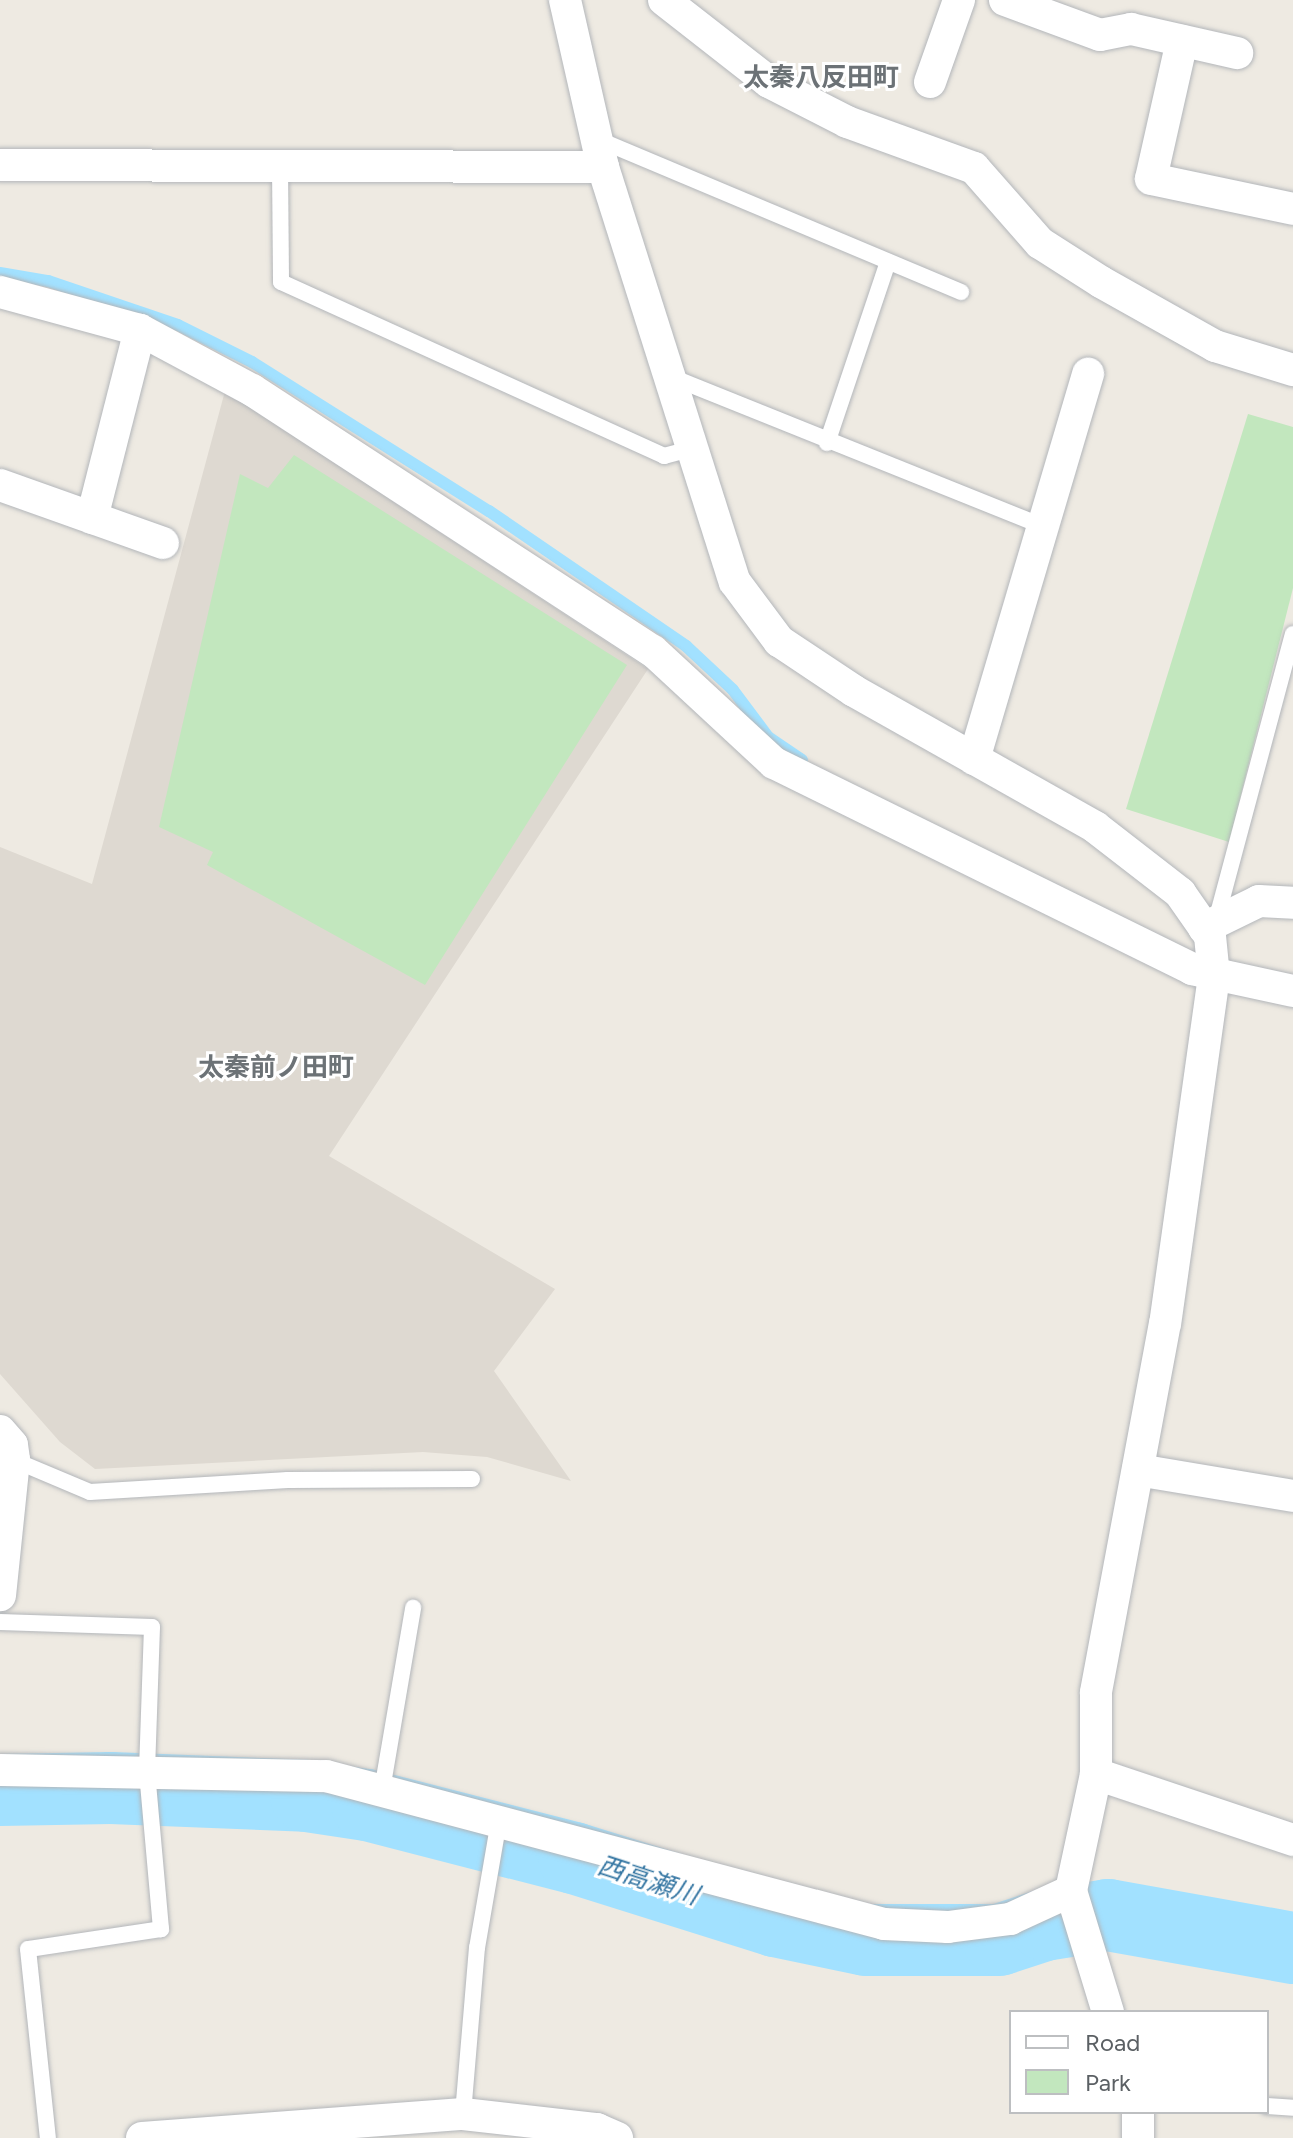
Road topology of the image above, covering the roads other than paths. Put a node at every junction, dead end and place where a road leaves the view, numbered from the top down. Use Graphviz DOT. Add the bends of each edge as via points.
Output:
graph roads {
  1 [pos="565,0"];
  2 [pos="664,0"];
  3 [pos="959,0"];
  4 [pos="1005,0"];
  5 [pos="1182,41"];
  6 [pos="1237,53"];
  7 [pos="930,82"];
  8 [pos="600,153"];
  9 [pos="0,165"];
  10 [pos="280,165"];
  11 [pos="1293,209"];
  12 [pos="888,262"];
  13 [pos="0,292"];
  14 [pos="961,292"];
  15 [pos="140,330"];
  16 [pos="1293,370"];
  17 [pos="1088,374"];
  18 [pos="667,375"];
  19 [pos="827,443"];
  20 [pos="690,449"];
  21 [pos="0,485"];
  22 [pos="92,518"];
  23 [pos="1042,526"];
  24 [pos="163,543"];
  25 [pos="1293,634"];
  26 [pos="974,759"];
  27 [pos="1293,903"];
  28 [pos="1210,925"];
  29 [pos="1214,976"];
  30 [pos="1293,991"];
  31 [pos="0,1431"];
  32 [pos="14,1460"];
  33 [pos="1138,1470"];
  34 [pos="472,1479"];
  35 [pos="1293,1496"];
  36 [pos="0,1595"];
  37 [pos="413,1608"];
  38 [pos="0,1622"];
  39 [pos="0,1770"];
  40 [pos="147,1772"];
  41 [pos="1096,1774"];
  42 [pos="382,1790"];
  43 [pos="499,1820"];
  44 [pos="1293,1840"];
  45 [pos="1073,1899"];
  46 [pos="1107,2010"];
  47 [pos="1269,2106"];
  48 [pos="1293,2108"];
  49 [pos="463,2114"];
  50 [pos="1138,2114"];
  51 [pos="48,2138"];
  52 [pos="142,2138"];
  53 [pos="617,2138"];
  54 [pos="1138,2138"];
  1 -- 8 [label="street"];
  2 -- 16 [label="street" via="769,82 847,122 974,168 1040,243 1101,282 1215,346"];
  3 -- 7 [label="street"];
  4 -- 5 [label="street" via="1100,35 1131,29"];
  5 -- 6 [label="street"];
  5 -- 11 [label="street" via="1151,179"];
  8 -- 10 [label="street"];
  8 -- 12 [label="lane"];
  8 -- 18 [label="street"];
  9 -- 10 [label="street"];
  10 -- 20 [label="lane" via="281,282 664,456"];
  12 -- 14 [label="lane"];
  12 -- 19 [label="lane"];
  13 -- 15 [label="street"];
  15 -- 22 [label="street"];
  15 -- 29 [label="street" via="252,390 653,651 774,763"];
  17 -- 23 [label="street"];
  18 -- 19 [label="lane"];
  18 -- 20 [label="street"];
  19 -- 23 [label="lane"];
  20 -- 26 [label="street" via="735,582 779,641"];
  21 -- 22 [label="street"];
  22 -- 24 [label="street"];
  23 -- 26 [label="street"];
  25 -- 28 [label="lane"];
  26 -- 28 [label="street" via="1095,827 1180,893"];
  27 -- 28 [label="street" via="1259,901"];
  28 -- 29 [label="street"];
  29 -- 30 [label="street" via="1249,978"];
  29 -- 33 [label="street" via="1165,1323"];
  31 -- 32 [label="street" via="12,1445"];
  32 -- 34 [label="lane" via="90,1492 288,1480"];
  32 -- 36 [label="street"];
  33 -- 35 [label="street"];
  33 -- 41 [label="street" via="1096,1693"];
  37 -- 42 [label="lane"];
  38 -- 40 [label="lane" via="152,1627"];
  39 -- 40 [label="street"];
  40 -- 42 [label="street" via="326,1776"];
  40 -- 51 [label="lane" via="161,1929 28,1949"];
  41 -- 44 [label="street"];
  41 -- 45 [label="street"];
  42 -- 43 [label="street"];
  43 -- 45 [label="street" via="884,1924 948,1927 1010,1919"];
  43 -- 49 [label="lane" via="490,1857"];
  45 -- 46 [label="street"];
  47 -- 48 [label="lane"];
  49 -- 52 [label="street"];
  49 -- 53 [label="street" via="597,2129"];
  50 -- 54 [label="street"];
}
